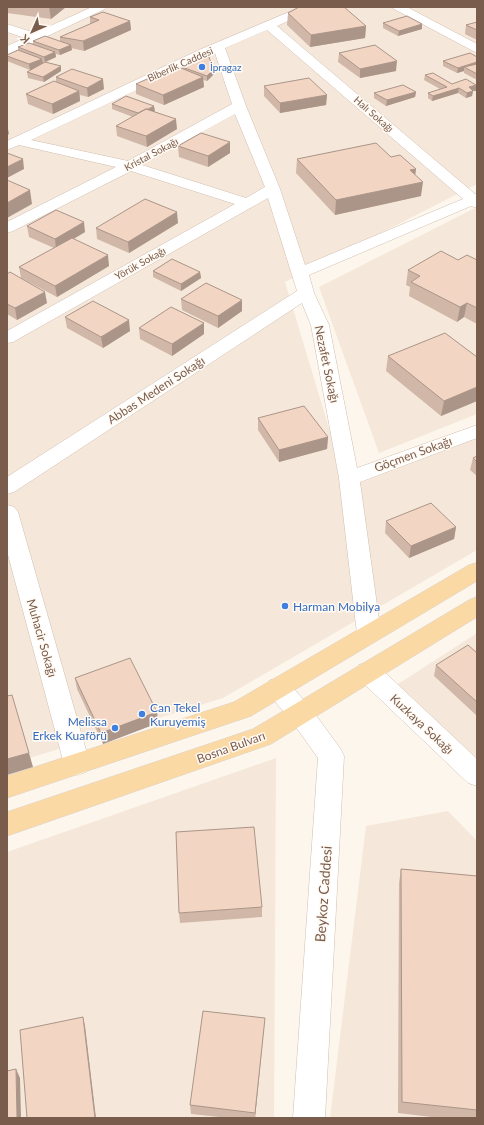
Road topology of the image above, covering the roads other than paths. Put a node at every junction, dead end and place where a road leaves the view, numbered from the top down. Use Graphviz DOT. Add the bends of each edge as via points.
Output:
graph roads {
  1 [pos="101,7"];
  2 [pos="288,7"];
  3 [pos="398,7"];
  4 [pos="307,9"];
  5 [pos="270,26"];
  6 [pos="7,28"];
  7 [pos="34,37"];
  8 [pos="219,47"];
  9 [pos="477,49"];
  10 [pos="7,51"];
  11 [pos="239,106"];
  12 [pos="13,144"];
  13 [pos="130,166"];
  14 [pos="273,188"];
  15 [pos="476,200"];
  16 [pos="246,204"];
  17 [pos="7,228"];
  18 [pos="300,273"];
  19 [pos="306,293"];
  20 [pos="7,338"];
  21 [pos="477,431"];
  22 [pos="349,478"];
  23 [pos="7,487"];
  24 [pos="7,512"];
  25 [pos="477,571"];
  26 [pos="477,606"];
  27 [pos="369,634"];
  28 [pos="368,672"];
  29 [pos="278,688"];
  30 [pos="300,713"];
  31 [pos="77,764"];
  32 [pos="477,775"];
  33 [pos="7,787"];
  34 [pos="7,824"];
  35 [pos="309,1118"];
  1 -- 7 [label="street"];
  2 -- 4 [label="street"];
  3 -- 9 [label="street"];
  4 -- 5 [label="street, Biberlik Caddesi"];
  5 -- 8 [label="street, Biberlik Caddesi"];
  5 -- 15 [label="street, Halı Sokağı"];
  6 -- 7 [label="street"];
  7 -- 10 [label="street"];
  8 -- 11 [label="street"];
  8 -- 12 [label="street, Biberlik Caddesi" via="57,121"];
  11 -- 13 [label="street, Kristal Sokağı"];
  11 -- 14 [label="street, Nezafet Sokağı"];
  12 -- 13 [label="street"];
  13 -- 16 [label="street"];
  13 -- 17 [label="street, Kristal Sokağı"];
  14 -- 16 [label="street, Yörük Sokağı"];
  14 -- 18 [label="street, Nezafet Sokağı"];
  15 -- 18 [label="street"];
  16 -- 20 [label="street, Yörük Sokağı"];
  18 -- 19 [label="street, Nezafet Sokağı"];
  19 -- 22 [label="street, Nezafet Sokağı" via="320,325"];
  19 -- 23 [label="street, Abbas Medeni Sokağı"];
  21 -- 22 [label="street, Göçmen Sokağı"];
  22 -- 27 [label="street, Nezafet Sokağı"];
  24 -- 31 [label="street, Muhacir Sokağı"];
  25 -- 27 [label="main road"];
  26 -- 28 [label="main road, Bosna Bulvarı"];
  27 -- 29 [label="main road"];
  28 -- 30 [label="main road, Bosna Bulvarı"];
  28 -- 32 [label="street, Kuzkaya Sokağı"];
  29 -- 30 [label="street, Beykoz Caddesi"];
  29 -- 31 [label="main road" via="242,709"];
  30 -- 34 [label="main road, Bosna Bulvarı" via="262,737"];
  30 -- 35 [label="street, Beykoz Caddesi" via="331,756"];
  31 -- 33 [label="main road"];
}
